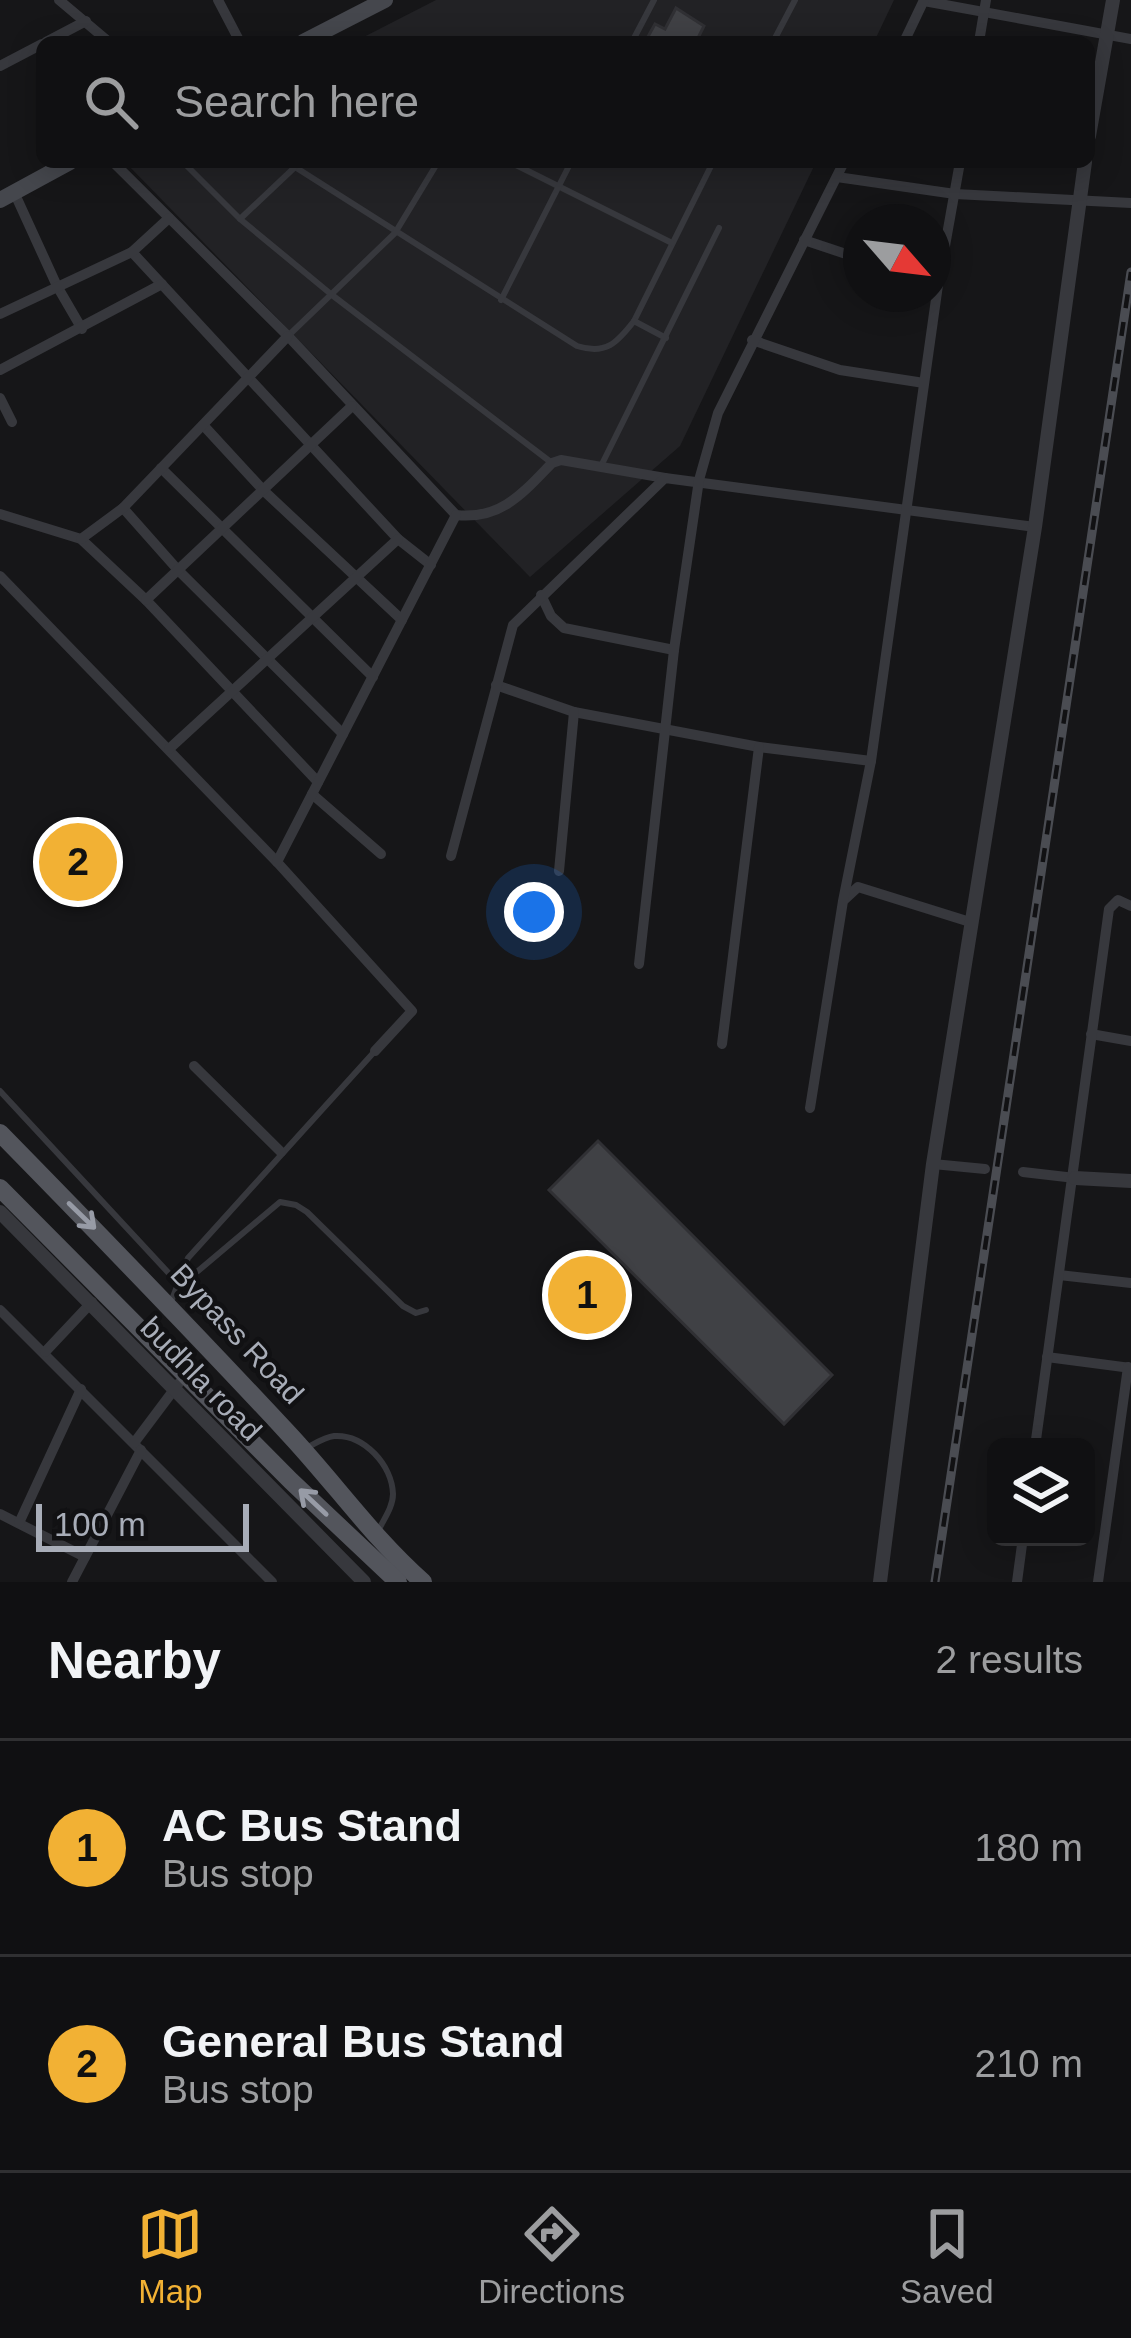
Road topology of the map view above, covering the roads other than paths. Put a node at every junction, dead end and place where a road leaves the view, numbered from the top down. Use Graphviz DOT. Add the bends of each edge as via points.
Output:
graph roads {
  1 [pos="59,0"];
  2 [pos="218,0"];
  3 [pos="385,0"];
  4 [pos="654,0"];
  5 [pos="794,0"];
  6 [pos="1113,0"];
  7 [pos="924,1"];
  8 [pos="985,6"];
  9 [pos="86,21"];
  10 [pos="1106,35"];
  11 [pos="57,36"];
  12 [pos="102,36"];
  13 [pos="237,36"];
  14 [pos="330,36"];
  15 [pos="635,36"];
  16 [pos="776,36"];
  17 [pos="907,36"];
  18 [pos="980,36"];
  19 [pos="1131,39"];
  20 [pos="36,47"];
  21 [pos="1,65"];
  22 [pos="1095,100"];
  23 [pos="59,168"];
  24 [pos="119,168"];
  25 [pos="189,168"];
  26 [pos="293,168"];
  27 [pos="300,168"];
  28 [pos="434,168"];
  29 [pos="521,168"];
  30 [pos="568,168"];
  31 [pos="710,168"];
  32 [pos="841,168"];
  33 [pos="959,168"];
  34 [pos="1083,168"];
  35 [pos="837,177"];
  36 [pos="558,188"];
  37 [pos="955,194"];
  38 [pos="7,196"];
  39 [pos="1078,200"];
  40 [pos="1131,203"];
  41 [pos="951,212"];
  42 [pos="170,218"];
  43 [pos="240,219"];
  44 [pos="719,227"];
  45 [pos="394,233"];
  46 [pos="804,240"];
  47 [pos="673,244"];
  48 [pos="132,252"];
  49 [pos="843,253"];
  50 [pos="162,284"];
  51 [pos="57,286"];
  52 [pos="332,296"];
  53 [pos="501,300"];
  54 [pos="932,312"];
  55 [pos="0,314"];
  56 [pos="634,321"];
  57 [pos="82,328"];
  58 [pos="288,337"];
  59 [pos="667,338"];
  60 [pos="752,340"];
  61 [pos="0,370"];
  62 [pos="246,380"];
  63 [pos="924,383"];
  64 [pos="0,398"];
  65 [pos="352,406"];
  66 [pos="11,422"];
  67 [pos="204,426"];
  68 [pos="310,446"];
  69 [pos="552,463"];
  70 [pos="161,468"];
  71 [pos="600,468"];
  72 [pos="665,478"];
  73 [pos="699,480"];
  74 [pos="263,490"];
  75 [pos="123,508"];
  76 [pos="906,509"];
  77 [pos="0,514"];
  78 [pos="456,515"];
  79 [pos="1035,527"];
  80 [pos="221,529"];
  81 [pos="81,539"];
  82 [pos="398,539"];
  83 [pos="431,565"];
  84 [pos="178,569"];
  85 [pos="0,576"];
  86 [pos="355,579"];
  87 [pos="541,596"];
  88 [pos="146,600"];
  89 [pos="312,618"];
  90 [pos="403,620"];
  91 [pos="674,650"];
  92 [pos="268,659"];
  93 [pos="373,677"];
  94 [pos="496,685"];
  95 [pos="234,690"];
  96 [pos="574,712"];
  97 [pos="665,729"];
  98 [pos="344,734"];
  99 [pos="759,747"];
  100 [pos="169,749"];
  101 [pos="871,761"];
  102 [pos="315,788"];
  103 [pos="381,854"];
  104 [pos="451,856"];
  105 [pos="277,862"];
  106 [pos="560,871"];
  107 [pos="843,901"];
  108 [pos="1131,906"];
  109 [pos="970,922"];
  110 [pos="639,964"];
  111 [pos="1091,1034"];
  112 [pos="1131,1040"];
  113 [pos="722,1044"];
  114 [pos="375,1051"];
  115 [pos="194,1066"];
  116 [pos="0,1091"];
  117 [pos="810,1108"];
  118 [pos="0,1133"];
  119 [pos="280,1152"];
  120 [pos="933,1164"];
  121 [pos="985,1169"];
  122 [pos="1023,1172"];
  123 [pos="1075,1178"];
  124 [pos="1131,1181"];
  125 [pos="0,1188"];
  126 [pos="0,1212"];
  127 [pos="1059,1275"];
  128 [pos="176,1281"];
  129 [pos="1131,1282"];
  130 [pos="95,1297"];
  131 [pos="170,1306"];
  132 [pos="0,1310"];
  133 [pos="427,1310"];
  134 [pos="45,1352"];
  135 [pos="1047,1357"];
  136 [pos="1129,1368"];
  137 [pos="180,1383"];
  138 [pos="81,1389"];
  139 [pos="1036,1438"];
  140 [pos="138,1447"];
  141 [pos="303,1449"];
  142 [pos="1115,1450"];
  143 [pos="1131,1453"];
  144 [pos="0,1514"];
  145 [pos="19,1523"];
  146 [pos="375,1536"];
  147 [pos="1022,1546"];
  148 [pos="85,1557"];
  149 [pos="72,1582"];
  150 [pos="272,1582"];
  151 [pos="364,1582"];
  152 [pos="398,1582"];
  153 [pos="423,1582"];
  154 [pos="880,1582"];
  155 [pos="1016,1582"];
  156 [pos="1098,1582"];
  1 -- 9 [label="street"];
  2 -- 13 [label="street"];
  3 -- 14 [label="main road"];
  4 -- 15 [label="lane"];
  5 -- 16 [label="lane"];
  6 -- 10 [label="street"];
  7 -- 8 [label="street"];
  7 -- 17 [label="street"];
  8 -- 10 [label="street"];
  8 -- 18 [label="street"];
  9 -- 11 [label="street"];
  9 -- 12 [label="street"];
  10 -- 19 [label="street"];
  10 -- 22 [label="street"];
  20 -- 21 [label="street"];
  23 -- 38 [label="main road"];
  24 -- 42 [label="street"];
  25 -- 43 [label="lane"];
  26 -- 43 [label="lane"];
  27 -- 45 [label="lane"];
  28 -- 45 [label="lane"];
  29 -- 36 [label="lane"];
  30 -- 36 [label="lane"];
  31 -- 47 [label="lane"];
  32 -- 35 [label="street"];
  33 -- 37 [label="street"];
  34 -- 39 [label="street"];
  35 -- 37 [label="street"];
  35 -- 46 [label="street"];
  36 -- 47 [label="lane"];
  36 -- 53 [label="lane"];
  37 -- 39 [label="street"];
  37 -- 41 [label="street"];
  38 -- 51 [label="street"];
  39 -- 40 [label="street"];
  39 -- 79 [label="street"];
  42 -- 48 [label="street"];
  42 -- 58 [label="street"];
  43 -- 52 [label="lane"];
  44 -- 59 [label="lane"];
  45 -- 52 [label="lane"];
  45 -- 53 [label="lane"];
  46 -- 49 [label="street"];
  46 -- 60 [label="street"];
  47 -- 56 [label="lane"];
  48 -- 50 [label="street"];
  48 -- 51 [label="street"];
  50 -- 57 [label="street"];
  50 -- 62 [label="street"];
  51 -- 55 [label="street"];
  51 -- 57 [label="street"];
  52 -- 58 [label="lane"];
  52 -- 69 [label="lane"];
  53 -- 56 [label="lane" via="586,349 608,349"];
  54 -- 63 [label="street"];
  56 -- 59 [label="lane"];
  57 -- 61 [label="street"];
  58 -- 62 [label="street"];
  58 -- 65 [label="street"];
  59 -- 71 [label="lane"];
  60 -- 63 [label="street" via="840,370"];
  60 -- 73 [label="street"];
  62 -- 67 [label="street"];
  62 -- 68 [label="street"];
  63 -- 76 [label="street"];
  64 -- 66 [label="street"];
  65 -- 68 [label="street"];
  65 -- 78 [label="street"];
  67 -- 70 [label="street"];
  67 -- 74 [label="street"];
  68 -- 74 [label="street"];
  68 -- 82 [label="street"];
  69 -- 71 [label="street"];
  69 -- 78 [label="street" via="501,510"];
  70 -- 75 [label="street"];
  70 -- 80 [label="street"];
  71 -- 72 [label="street"];
  72 -- 73 [label="street"];
  72 -- 87 [label="street"];
  73 -- 76 [label="street"];
  73 -- 91 [label="street"];
  74 -- 80 [label="street"];
  74 -- 86 [label="street"];
  75 -- 81 [label="street"];
  75 -- 84 [label="street"];
  76 -- 79 [label="street"];
  76 -- 101 [label="street"];
  77 -- 81 [label="street"];
  78 -- 83 [label="street"];
  79 -- 109 [label="street"];
  80 -- 84 [label="street"];
  80 -- 89 [label="street"];
  81 -- 88 [label="street"];
  82 -- 83 [label="street"];
  82 -- 86 [label="street"];
  83 -- 90 [label="street"];
  84 -- 88 [label="street"];
  84 -- 92 [label="street"];
  85 -- 100 [label="street"];
  86 -- 89 [label="street"];
  86 -- 90 [label="street"];
  87 -- 91 [label="street" via="564,628"];
  87 -- 94 [label="street" via="514,625"];
  88 -- 95 [label="street"];
  89 -- 92 [label="street"];
  89 -- 93 [label="street"];
  90 -- 93 [label="street"];
  91 -- 97 [label="street"];
  92 -- 95 [label="street"];
  92 -- 98 [label="street"];
  93 -- 98 [label="street"];
  94 -- 96 [label="street"];
  94 -- 104 [label="street"];
  95 -- 100 [label="street"];
  95 -- 102 [label="street"];
  96 -- 97 [label="street"];
  96 -- 106 [label="street"];
  97 -- 99 [label="street"];
  97 -- 110 [label="street"];
  98 -- 102 [label="street"];
  99 -- 101 [label="street"];
  99 -- 113 [label="street"];
  100 -- 105 [label="street"];
  101 -- 107 [label="street"];
  102 -- 103 [label="street"];
  102 -- 105 [label="street"];
  105 -- 114 [label="street" via="412,1011"];
  107 -- 109 [label="street" via="858,887"];
  107 -- 117 [label="street"];
  108 -- 111 [label="street" via="1118,900 1109,909"];
  109 -- 120 [label="street"];
  111 -- 112 [label="street"];
  111 -- 123 [label="street"];
  114 -- 119 [label="lane"];
  115 -- 119 [label="street"];
  116 -- 128 [label="lane"];
  118 -- 131 [label="main road, Bypass Road, one-way"];
  119 -- 128 [label="lane"];
  120 -- 121 [label="street"];
  120 -- 154 [label="street"];
  122 -- 123 [label="street"];
  123 -- 124 [label="street"];
  123 -- 127 [label="street"];
  125 -- 130 [label="main road"];
  126 -- 130 [label="street"];
  127 -- 129 [label="street"];
  127 -- 135 [label="street"];
  128 -- 131 [label="lane"];
  128 -- 133 [label="lane" via="280,1202 308,1212 403,1306"];
  130 -- 134 [label="street"];
  130 -- 137 [label="main road"];
  131 -- 141 [label="main road, Bypass Road"];
  132 -- 134 [label="street"];
  134 -- 138 [label="street"];
  135 -- 136 [label="street"];
  135 -- 139 [label="street"];
  136 -- 142 [label="street"];
  137 -- 140 [label="street"];
  137 -- 151 [label="street, budhla road"];
  152 -- 137 [label="main road, one-way"];
  138 -- 140 [label="street"];
  138 -- 145 [label="street"];
  140 -- 148 [label="street"];
  140 -- 150 [label="street"];
  141 -- 146 [label="main road, Bypass Road"];
  141 -- 146 [label="lane" via="337,1436 378,1456 393,1491"];
  142 -- 143 [label="street"];
  142 -- 156 [label="street"];
  144 -- 145 [label="street"];
  145 -- 148 [label="street"];
  146 -- 153 [label="main road, Bypass Road"];
  147 -- 155 [label="street"];
  148 -- 149 [label="street"];
}
